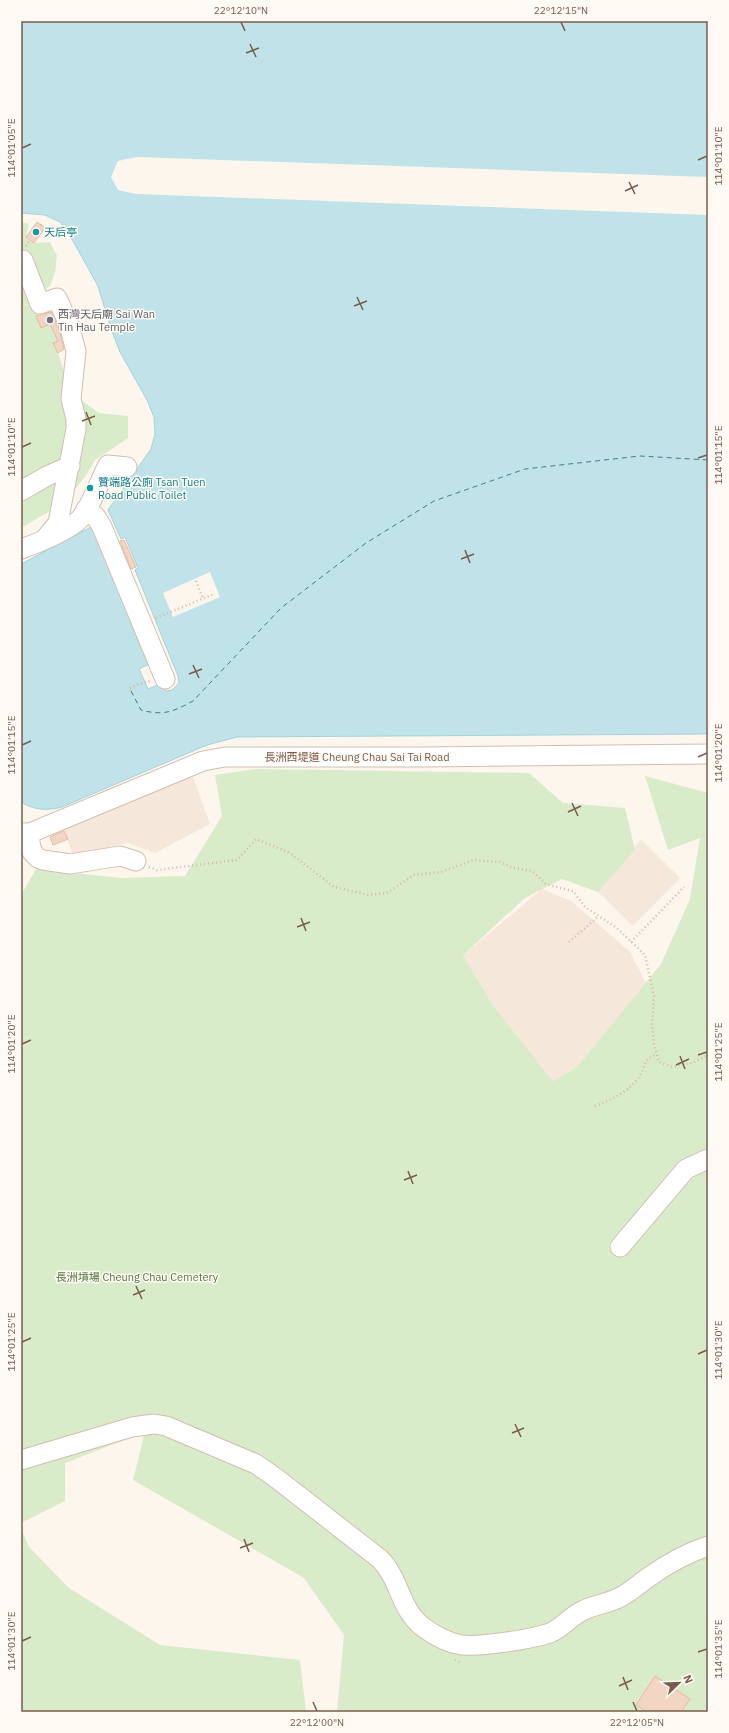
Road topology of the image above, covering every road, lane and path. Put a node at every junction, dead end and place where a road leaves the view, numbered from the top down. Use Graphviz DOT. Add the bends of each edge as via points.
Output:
graph roads {
  1 [pos="30,240"];
  2 [pos="24,253"];
  3 [pos="70,466"];
  4 [pos="127,467"];
  5 [pos="21,491"];
  6 [pos="86,509"];
  7 [pos="44,540"];
  8 [pos="21,549"];
  9 [pos="196,581"];
  10 [pos="214,594"];
  11 [pos="203,599"];
  12 [pos="152,619"];
  13 [pos="165,679"];
  14 [pos="131,691"];
  15 [pos="708,754"];
  16 [pos="26,833"];
  17 [pos="136,861"];
  18 [pos="684,887"];
  19 [pos="599,916"];
  20 [pos="569,942"];
  21 [pos="631,942"];
  22 [pos="657,1054"];
  23 [pos="708,1055"];
  24 [pos="595,1106"];
  25 [pos="708,1159"];
  26 [pos="620,1247"];
  27 [pos="21,1460"];
  28 [pos="708,1546"];
  1 -- 2 [label="path"];
  2 -- 3 [label="street" via="40,304 57,298 69,325 76,351 71,399 76,429"];
  3 -- 5 [label="street"];
  3 -- 7 [label="street" via="58,523"];
  4 -- 6 [label="street" via="108,466"];
  6 -- 7 [label="street" via="78,520"];
  6 -- 13 [label="street" via="96,517 102,527"];
  7 -- 8 [label="street"];
  9 -- 11 [label="path"];
  10 -- 11 [label="path"];
  11 -- 12 [label="path"];
  13 -- 14 [label="path" via="138,684 129,689"];
  15 -- 16 [label="street, 長洲西堤道 Cheung Chau Sai Tai Road" via="408,758 225,757 203,761"];
  16 -- 17 [label="street" via="32,852 43,860 70,864 120,856"];
  17 -- 19 [label="path" via="157,870 237,860 256,839 290,853 334,887 368,895 387,893 414,875 441,872 474,860 500,862 513,868 532,871 546,884 573,892 585,907"];
  18 -- 21 [label="path"];
  19 -- 20 [label="path"];
  19 -- 21 [label="path" via="617,928"];
  21 -- 22 [label="path" via="645,955 654,996 652,1024"];
  22 -- 23 [label="path" via="659,1062 672,1068 692,1063"];
  22 -- 24 [label="path" via="651,1056 644,1064 640,1076 631,1086 620,1095"];
  25 -- 26 [label="street" via="686,1169"];
  27 -- 28 [label="street" via="132,1427 154,1424 238,1456 256,1464 276,1478 380,1559 390,1572 407,1609 415,1620 436,1636 461,1645 524,1639 548,1633 580,1612 620,1597 661,1568"];
}
